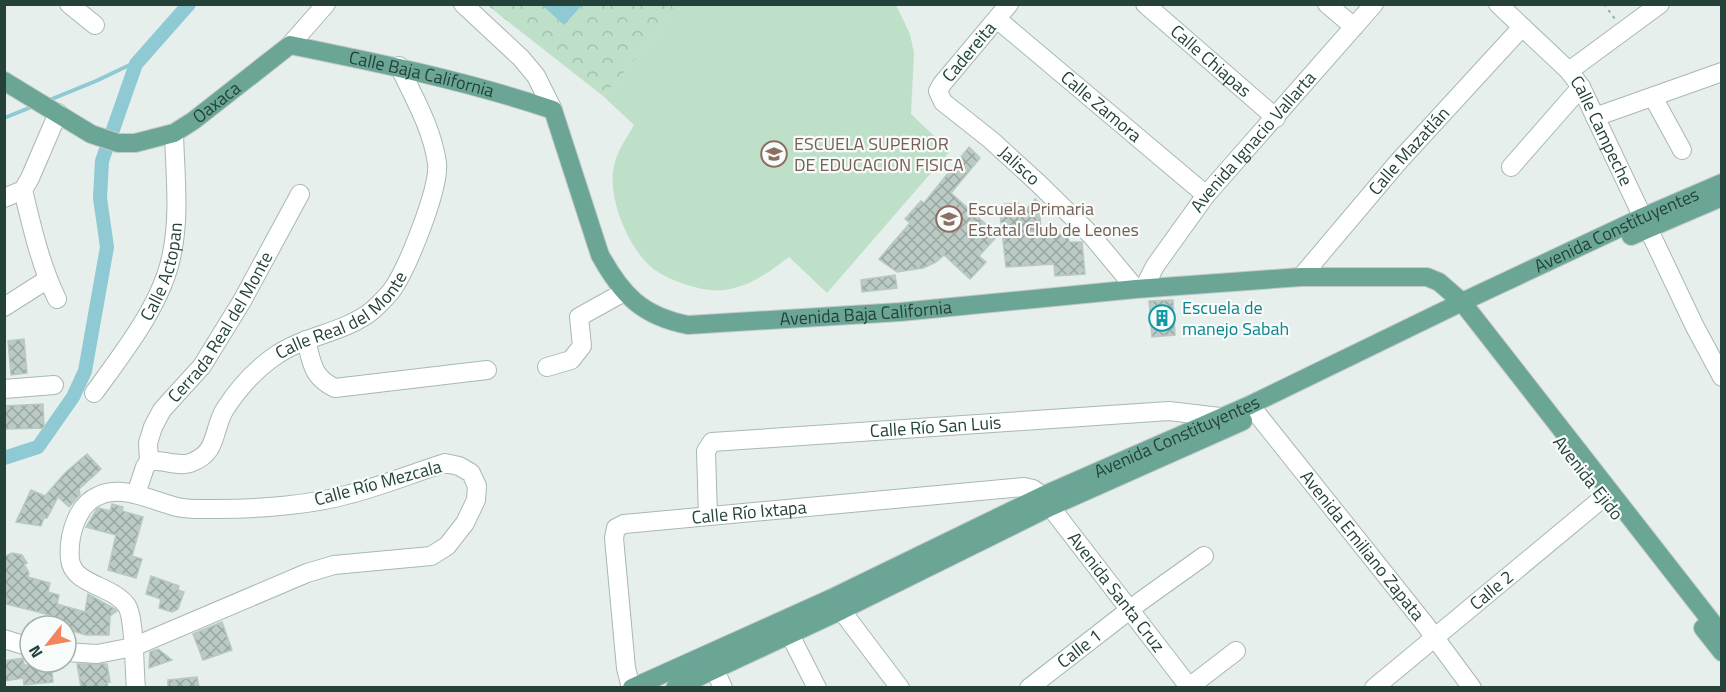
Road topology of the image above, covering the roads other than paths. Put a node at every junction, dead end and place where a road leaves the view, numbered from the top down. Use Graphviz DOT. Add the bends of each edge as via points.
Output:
graph roads {
  1 [pos="69,4"];
  2 [pos="326,4"];
  3 [pos="463,4"];
  4 [pos="1009,4"];
  5 [pos="1145,4"];
  6 [pos="1328,4"];
  7 [pos="1374,4"];
  8 [pos="1498,4"];
  9 [pos="1660,4"];
  10 [pos="997,19"];
  11 [pos="95,25"];
  12 [pos="1354,27"];
  13 [pos="1522,27"];
  14 [pos="290,45"];
  15 [pos="399,66"];
  16 [pos="1569,71"];
  17 [pos="1722,72"];
  18 [pos="4,81"];
  19 [pos="1581,87"];
  20 [pos="1653,97"];
  21 [pos="943,102"];
  22 [pos="553,110"];
  23 [pos="54,111"];
  24 [pos="1595,117"];
  25 [pos="1276,118"];
  26 [pos="174,133"];
  27 [pos="1682,150"];
  28 [pos="1511,167"];
  29 [pos="1722,183"];
  30 [pos="23,190"];
  31 [pos="300,194"];
  32 [pos="1206,195"];
  33 [pos="1722,197"];
  34 [pos="4,198"];
  35 [pos="1646,222"];
  36 [pos="1301,277"];
  37 [pos="48,279"];
  38 [pos="1140,289"];
  39 [pos="624,292"];
  40 [pos="57,299"];
  41 [pos="1459,304"];
  42 [pos="4,307"];
  43 [pos="306,340"];
  44 [pos="547,367"];
  45 [pos="487,370"];
  46 [pos="1722,377"];
  47 [pos="54,385"];
  48 [pos="4,389"];
  49 [pos="94,393"];
  50 [pos="1241,415"];
  51 [pos="149,461"];
  52 [pos="136,494"];
  53 [pos="1607,495"];
  54 [pos="1046,501"];
  55 [pos="708,516"];
  56 [pos="1204,556"];
  57 [pos="837,604"];
  58 [pos="1131,609"];
  59 [pos="786,627"];
  60 [pos="1722,636"];
  61 [pos="1430,642"];
  62 [pos="133,647"];
  63 [pos="1236,651"];
  64 [pos="1722,652"];
  65 [pos="78,653"];
  66 [pos="711,661"];
  67 [pos="136,687"];
  68 [pos="632,687"];
  69 [pos="675,687"];
  70 [pos="723,687"];
  71 [pos="817,687"];
  72 [pos="900,687"];
  73 [pos="1029,687"];
  74 [pos="1189,687"];
  75 [pos="1374,687"];
  76 [pos="1472,687"];
  1 -- 11 [label="street"];
  2 -- 14 [label="street"];
  3 -- 22 [label="street, Avenida Baja California" via="521,58 536,76"];
  4 -- 10 [label="street, Cadereita"];
  5 -- 25 [label="street, Calle Chiapas"];
  6 -- 12 [label="street"];
  7 -- 12 [label="street, Avenida Ignacio Vallarta"];
  8 -- 13 [label="street, Calle Campeche"];
  9 -- 16 [label="street"];
  10 -- 21 [label="street, Cadereita" via="942,84 938,91"];
  10 -- 32 [label="street, Calle Zamora"];
  12 -- 25 [label="street, Avenida Ignacio Vallarta"];
  13 -- 16 [label="street, Calle Campeche"];
  13 -- 36 [label="street, Calle Mazatlán" via="1399,161"];
  14 -- 15 [label="main road, Calle Baja California"];
  14 -- 26 [label="main road, Oaxaca"];
  15 -- 22 [label="main road, Calle Baja California"];
  15 -- 43 [label="street, Calle Real del Monte" via="432,135 438,166 434,193 392,289 373,310 349,325"];
  16 -- 19 [label="street, Calle Campeche"];
  17 -- 20 [label="street"];
  18 -- 23 [label="main road"];
  19 -- 24 [label="street, Calle Campeche"];
  19 -- 28 [label="street"];
  20 -- 24 [label="street"];
  20 -- 27 [label="street"];
  21 -- 38 [label="street, Jalisco" via="1038,183"];
  22 -- 39 [label="main road, Avenida Baja California" via="600,255"];
  23 -- 26 [label="main road, Oaxaca" via="91,134 118,143"];
  23 -- 30 [label="street"];
  24 -- 35 [label="street, Calle Campeche"];
  25 -- 32 [label="street, Avenida Ignacio Vallarta"];
  26 -- 49 [label="street, Calle Actopan" via="177,221 172,255 162,286 138,333"];
  29 -- 35 [label="main road, Avenida Constituyentes"];
  30 -- 34 [label="street"];
  30 -- 37 [label="street"];
  31 -- 51 [label="street, Cerrada Real del Monte" via="202,366 162,410 148,443"];
  32 -- 38 [label="street, Avenida Ignacio Vallarta"];
  33 -- 35 [label="main road, Avenida Constituyentes"];
  35 -- 41 [label="main road, Avenida Constituyentes"];
  35 -- 46 [label="street, Calle Campeche"];
  36 -- 38 [label="main road, Avenida Baja California"];
  36 -- 41 [label="main road, Avenida Baja California" via="1427,277"];
  37 -- 40 [label="street"];
  37 -- 42 [label="street"];
  38 -- 39 [label="main road, Avenida Baja California" via="900,312 688,325 665,321"];
  39 -- 44 [label="street" via="579,317 582,346 571,360"];
  41 -- 50 [label="main road, Avenida Constituyentes"];
  41 -- 53 [label="main road, Avenida Ejido"];
  43 -- 45 [label="street" via="313,369 322,382 335,388"];
  43 -- 51 [label="street, Calle Real del Monte" via="275,356 245,383 224,411 214,442 203,457 187,464"];
  47 -- 48 [label="street"];
  50 -- 54 [label="main road, Avenida Constituyentes"];
  50 -- 55 [label="street, Calle Río San Luis" via="1168,411 712,442 706,451"];
  50 -- 61 [label="street, Avenida Emiliano Zapata"];
  51 -- 52 [label="street"];
  52 -- 62 [label="street, Calle Río Mezcala" via="112,492 88,502 71,534 69,551 73,570 79,576 116,594 128,608"];
  52 -- 62 [label="street, Calle Río Mezcala" via="179,508 310,502 349,495 445,463 471,473 477,486 476,500 465,523 447,546 431,556 334,565 307,573"];
  53 -- 60 [label="main road, Avenida Ejido"];
  53 -- 61 [label="street, Calle 2"];
  53 -- 64 [label="main road, Avenida Ejido"];
  54 -- 55 [label="street, Calle Río Ixtapa" via="1033,489 1024,488"];
  54 -- 57 [label="main road, Avenida Constituyentes"];
  54 -- 58 [label="street, Avenida Santa Cruz"];
  55 -- 68 [label="street, Calle Río Ixtapa" via="616,528 621,621"];
  56 -- 58 [label="street, Calle 1"];
  57 -- 59 [label="main road, Avenida Constituyentes"];
  57 -- 72 [label="street"];
  58 -- 73 [label="street, Calle 1"];
  58 -- 74 [label="street, Avenida Santa Cruz"];
  59 -- 66 [label="main road, Avenida Constituyentes"];
  59 -- 71 [label="street"];
  61 -- 75 [label="street, Calle 2"];
  61 -- 76 [label="street, Avenida Emiliano Zapata"];
  62 -- 65 [label="street" via="97,654"];
  62 -- 67 [label="street"];
  63 -- 74 [label="street"];
  66 -- 68 [label="main road, Avenida Constituyentes"];
  66 -- 69 [label="main road, Avenida Constituyentes"];
  66 -- 70 [label="street"];
}
